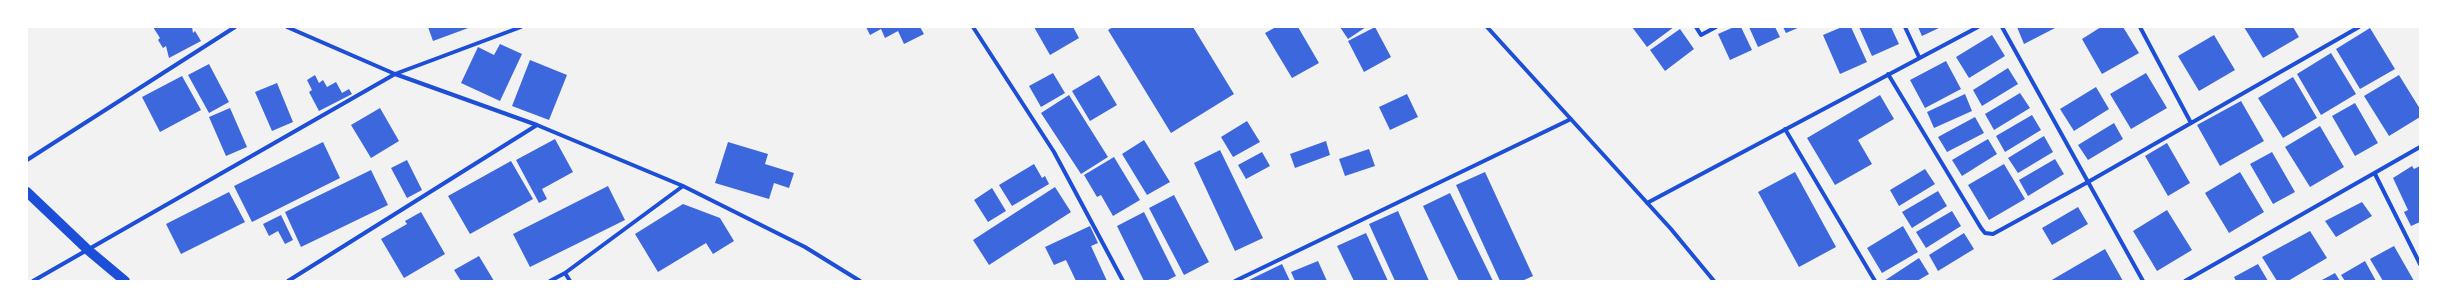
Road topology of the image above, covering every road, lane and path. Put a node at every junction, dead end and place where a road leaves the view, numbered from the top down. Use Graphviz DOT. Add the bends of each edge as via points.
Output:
graph roads {
  1 [pos="235,27"];
  2 [pos="287,27"];
  3 [pos="521,27"];
  4 [pos="973,27"];
  5 [pos="1487,27"];
  6 [pos="1696,27"];
  7 [pos="1716,27"];
  8 [pos="1905,27"];
  9 [pos="1978,27"];
  10 [pos="2002,27"];
  11 [pos="2140,27"];
  12 [pos="2359,27"];
  13 [pos="1919,57"];
  14 [pos="395,74"];
  15 [pos="1888,74"];
  16 [pos="1571,119"];
  17 [pos="2191,123"];
  18 [pos="536,125"];
  19 [pos="1785,129"];
  20 [pos="2420,147"];
  21 [pos="27,160"];
  22 [pos="2375,174"];
  23 [pos="2088,182"];
  24 [pos="683,186"];
  25 [pos="27,192"];
  26 [pos="1647,203"];
  27 [pos="88,250"];
  28 [pos="2420,264"];
  29 [pos="565,273"];
  30 [pos="33,281"];
  31 [pos="125,281"];
  32 [pos="288,281"];
  33 [pos="550,281"];
  34 [pos="570,281"];
  35 [pos="860,281"];
  36 [pos="1123,281"];
  37 [pos="1235,281"];
  38 [pos="1714,281"];
  39 [pos="1875,281"];
  40 [pos="2142,281"];
  41 [pos="2185,281"];
  1 -- 21 [label="street"];
  2 -- 14 [label="street"];
  3 -- 14 [label="street"];
  4 -- 36 [label="street" via="1054,152"];
  5 -- 16 [label="street"];
  6 -- 7 [label="street" via="1701,35"];
  8 -- 13 [label="street"];
  9 -- 13 [label="street"];
  10 -- 23 [label="street"];
  11 -- 17 [label="street"];
  12 -- 17 [label="street"];
  13 -- 15 [label="street"];
  14 -- 18 [label="street"];
  14 -- 27 [label="street"];
  15 -- 19 [label="street"];
  15 -- 23 [label="street" via="1985,233 1998,232"];
  16 -- 26 [label="street"];
  16 -- 37 [label="street"];
  17 -- 23 [label="street"];
  18 -- 24 [label="street"];
  18 -- 32 [label="street"];
  19 -- 26 [label="street"];
  19 -- 39 [label="street"];
  20 -- 22 [label="street"];
  22 -- 28 [label="street"];
  22 -- 41 [label="street"];
  23 -- 40 [label="street"];
  24 -- 29 [label="street"];
  24 -- 35 [label="street" via="805,247"];
  25 -- 27 [label="main road"];
  26 -- 38 [label="street"];
  27 -- 30 [label="street"];
  27 -- 31 [label="main road"];
  29 -- 33 [label="street"];
  29 -- 34 [label="street"];
}
